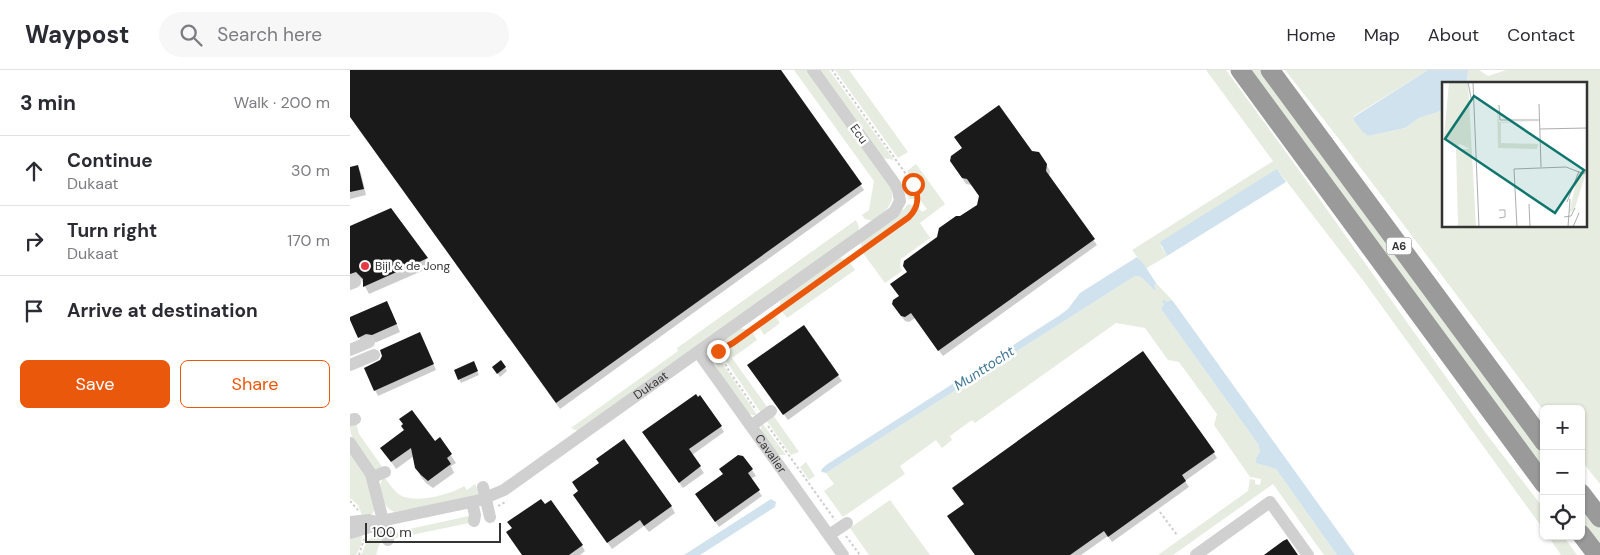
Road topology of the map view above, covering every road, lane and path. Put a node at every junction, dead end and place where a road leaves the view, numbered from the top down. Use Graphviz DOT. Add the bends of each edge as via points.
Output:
graph roads {
  1 [pos="813,70"];
  2 [pos="832,70"];
  3 [pos="1240,70"];
  4 [pos="1270,70"];
  5 [pos="900,201"];
  6 [pos="369,342"];
  7 [pos="350,350"];
  8 [pos="698,352"];
  9 [pos="374,355"];
  10 [pos="350,365"];
  11 [pos="766,415"];
  12 [pos="751,426"];
  13 [pos="1540,436"];
  14 [pos="350,443"];
  15 [pos="385,472"];
  16 [pos="373,477"];
  17 [pos="1540,479"];
  18 [pos="1585,485"];
  19 [pos="484,493"];
  20 [pos="1583,495"];
  21 [pos="350,501"];
  22 [pos="472,502"];
  23 [pos="1600,502"];
  24 [pos="1160,512"];
  25 [pos="490,517"];
  26 [pos="355,518"];
  27 [pos="1600,518"];
  28 [pos="380,521"];
  29 [pos="474,521"];
  30 [pos="844,525"];
  31 [pos="350,533"];
  32 [pos="829,535"];
  33 [pos="1176,535"];
  34 [pos="364,536"];
  35 [pos="388,540"];
  36 [pos="1582,540"];
  37 [pos="1584,540"];
  38 [pos="359,555"];
  39 [pos="843,555"];
  40 [pos="860,555"];
  41 [pos="1196,555"];
  42 [pos="1308,555"];
  43 [pos="1590,555"];
  44 [pos="1597,555"];
  1 -- 5 [label="street, Ecu" via="895,184"];
  2 -- 11 [label="path, Ecu" via="913,184 918,199 909,217 718,351 729,371"];
  3 -- 17 [label="highway, A6"];
  4 -- 13 [label="highway, A6"];
  5 -- 8 [label="street, Dukaat" via="888,216"];
  6 -- 7 [label="street"];
  8 -- 12 [label="street, Cavalier"];
  8 -- 19 [label="street, Dukaat" via="565,440 509,487"];
  9 -- 10 [label="street"];
  11 -- 12 [label="street"];
  11 -- 30 [label="path"];
  12 -- 32 [label="street, Cavalier"];
  14 -- 16 [label="street"];
  15 -- 16 [label="street"];
  16 -- 28 [label="street"];
  18 -- 23 [label="highway"];
  19 -- 22 [label="street, Dukaat"];
  19 -- 25 [label="street"];
  20 -- 27 [label="highway"];
  21 -- 26 [label="path" via="356,506"];
  22 -- 28 [label="street, Dukaat"];
  22 -- 29 [label="street"];
  24 -- 33 [label="path"];
  26 -- 28 [label="street, Dukaat"];
  28 -- 31 [label="street, Dukaat"];
  28 -- 35 [label="street"];
  30 -- 32 [label="street"];
  30 -- 40 [label="path"];
  32 -- 39 [label="street, Cavalier"];
  34 -- 38 [label="path"];
  36 -- 43 [label="highway"];
  37 -- 44 [label="highway"];
  41 -- 42 [label="street" via="1270,502"];
}
